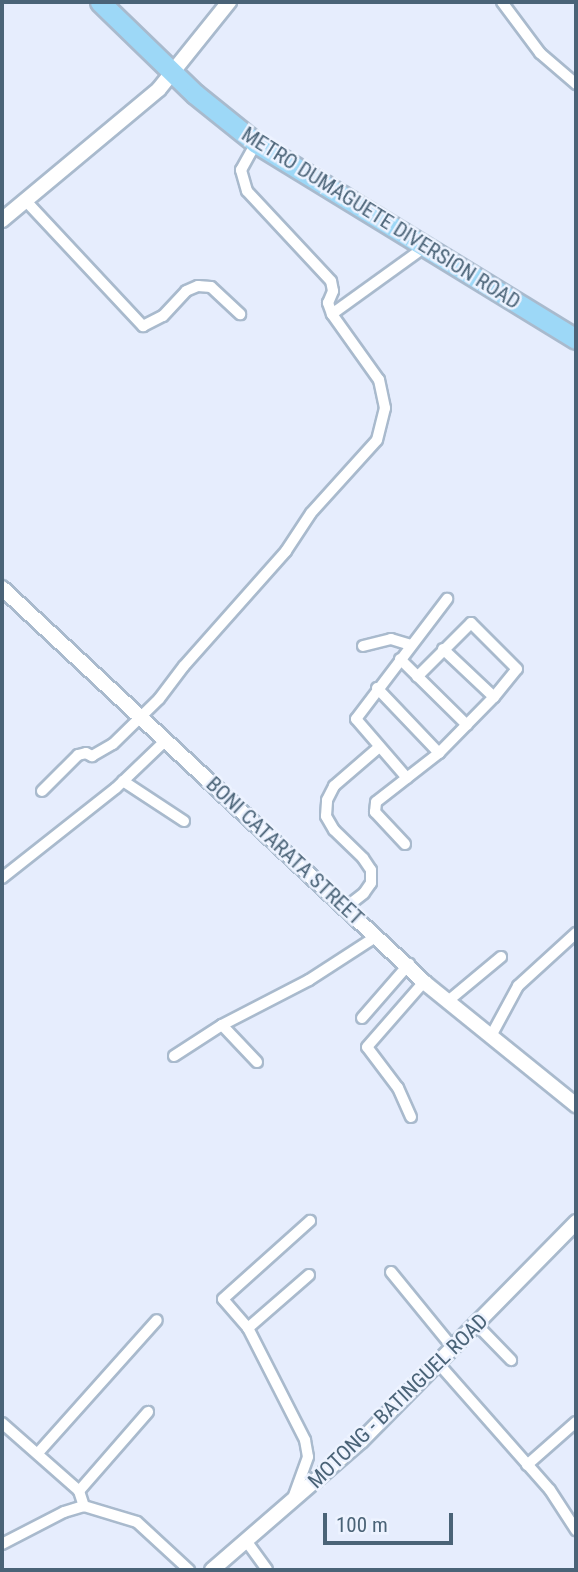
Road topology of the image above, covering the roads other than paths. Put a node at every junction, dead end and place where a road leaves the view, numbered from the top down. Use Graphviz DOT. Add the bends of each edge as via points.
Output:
graph roads {
  1 [pos="100,2"];
  2 [pos="229,2"];
  3 [pos="502,2"];
  4 [pos="174,74"];
  5 [pos="576,83"];
  6 [pos="256,143"];
  7 [pos="25,200"];
  8 [pos="2,220"];
  9 [pos="425,247"];
  10 [pos="240,314"];
  11 [pos="332,314"];
  12 [pos="576,339"];
  13 [pos="4,594"];
  14 [pos="447,599"];
  15 [pos="411,645"];
  16 [pos="363,646"];
  17 [pos="443,649"];
  18 [pos="400,659"];
  19 [pos="417,677"];
  20 [pos="377,688"];
  21 [pos="494,697"];
  22 [pos="140,717"];
  23 [pos="467,725"];
  24 [pos="166,740"];
  25 [pos="378,748"];
  26 [pos="439,752"];
  27 [pos="407,778"];
  28 [pos="123,781"];
  29 [pos="42,791"];
  30 [pos="184,821"];
  31 [pos="405,845"];
  32 [pos="2,878"];
  33 [pos="345,908"];
  34 [pos="576,933"];
  35 [pos="377,936"];
  36 [pos="501,957"];
  37 [pos="408,964"];
  38 [pos="424,982"];
  39 [pos="448,1001"];
  40 [pos="362,1018"];
  41 [pos="222,1025"];
  42 [pos="491,1036"];
  43 [pos="174,1056"];
  44 [pos="257,1062"];
  45 [pos="576,1105"];
  46 [pos="411,1117"];
  47 [pos="310,1221"];
  48 [pos="576,1222"];
  49 [pos="391,1272"];
  50 [pos="309,1275"];
  51 [pos="157,1320"];
  52 [pos="477,1325"];
  53 [pos="248,1328"];
  54 [pos="453,1348"];
  55 [pos="511,1360"];
  56 [pos="438,1363"];
  57 [pos="148,1412"];
  58 [pos="576,1422"];
  59 [pos="2,1423"];
  60 [pos="38,1453"];
  61 [pos="527,1465"];
  62 [pos="79,1491"];
  63 [pos="85,1506"];
  64 [pos="290,1506"];
  65 [pos="576,1533"];
  66 [pos="247,1542"];
  67 [pos="2,1544"];
  68 [pos="189,1570"];
  69 [pos="212,1570"];
  70 [pos="267,1570"];
  1 -- 4 [label="highway, METRO DUMAGUETE DIVERSION ROAD"];
  2 -- 4 [label="street"];
  3 -- 5 [label="street" via="540,53"];
  4 -- 6 [label="highway, METRO DUMAGUETE DIVERSION ROAD"];
  4 -- 7 [label="street"];
  6 -- 9 [label="highway, METRO DUMAGUETE DIVERSION ROAD"];
  6 -- 11 [label="street" via="241,170 247,191 331,281 328,303"];
  7 -- 8 [label="street"];
  7 -- 10 [label="street" via="143,326 163,316 186,291 198,286 211,287"];
  9 -- 11 [label="street"];
  9 -- 12 [label="highway, METRO DUMAGUETE DIVERSION ROAD"];
  11 -- 22 [label="street" via="379,380 385,408 377,440"];
  13 -- 22 [label="street, BONI CATARATA STREET"];
  14 -- 15 [label="street"];
  15 -- 16 [label="street" via="391,639"];
  15 -- 18 [label="street"];
  17 -- 19 [label="street"];
  17 -- 21 [label="street"];
  17 -- 21 [label="street" via="468,625 474,625 517,669"];
  18 -- 19 [label="street"];
  18 -- 20 [label="street"];
  19 -- 23 [label="street"];
  20 -- 25 [label="street" via="356,719"];
  20 -- 26 [label="street"];
  21 -- 23 [label="street"];
  22 -- 24 [label="street, BONI CATARATA STREET"];
  22 -- 29 [label="street" via="100,753 78,755"];
  23 -- 26 [label="street"];
  24 -- 28 [label="street"];
  24 -- 33 [label="street, BONI CATARATA STREET"];
  25 -- 27 [label="street"];
  25 -- 33 [label="street" via="334,786 327,800 326,816 334,830 371,870 371,883 364,894"];
  26 -- 27 [label="street"];
  27 -- 31 [label="street" via="374,807"];
  28 -- 30 [label="street"];
  28 -- 32 [label="street"];
  33 -- 35 [label="street, BONI CATARATA STREET"];
  34 -- 42 [label="street" via="518,986"];
  35 -- 37 [label="street, BONI CATARATA STREET"];
  35 -- 41 [label="street" via="309,980"];
  36 -- 39 [label="street"];
  37 -- 38 [label="street, BONI CATARATA STREET"];
  37 -- 40 [label="street"];
  38 -- 39 [label="street, BONI CATARATA STREET"];
  38 -- 46 [label="street" via="367,1047 397,1088"];
  39 -- 42 [label="street, BONI CATARATA STREET"];
  41 -- 43 [label="street"];
  41 -- 44 [label="street"];
  42 -- 45 [label="street, BONI CATARATA STREET"];
  47 -- 53 [label="street" via="223,1299"];
  48 -- 52 [label="street, MOTONG - BATINGUEL ROAD"];
  49 -- 54 [label="street"];
  50 -- 53 [label="street"];
  51 -- 60 [label="street"];
  52 -- 54 [label="street, MOTONG - BATINGUEL ROAD"];
  52 -- 55 [label="street"];
  53 -- 64 [label="street" via="305,1440 308,1457"];
  54 -- 56 [label="street, MOTONG - BATINGUEL ROAD"];
  56 -- 61 [label="street"];
  56 -- 64 [label="street, MOTONG - BATINGUEL ROAD"];
  57 -- 62 [label="street"];
  58 -- 61 [label="street"];
  59 -- 60 [label="street"];
  60 -- 62 [label="street"];
  61 -- 65 [label="street" via="559,1501"];
  62 -- 63 [label="street"];
  63 -- 67 [label="street"];
  63 -- 68 [label="street" via="137,1522"];
  64 -- 66 [label="street, MOTONG - BATINGUEL ROAD"];
  66 -- 69 [label="street, MOTONG - BATINGUEL ROAD"];
  66 -- 70 [label="street"];
}
